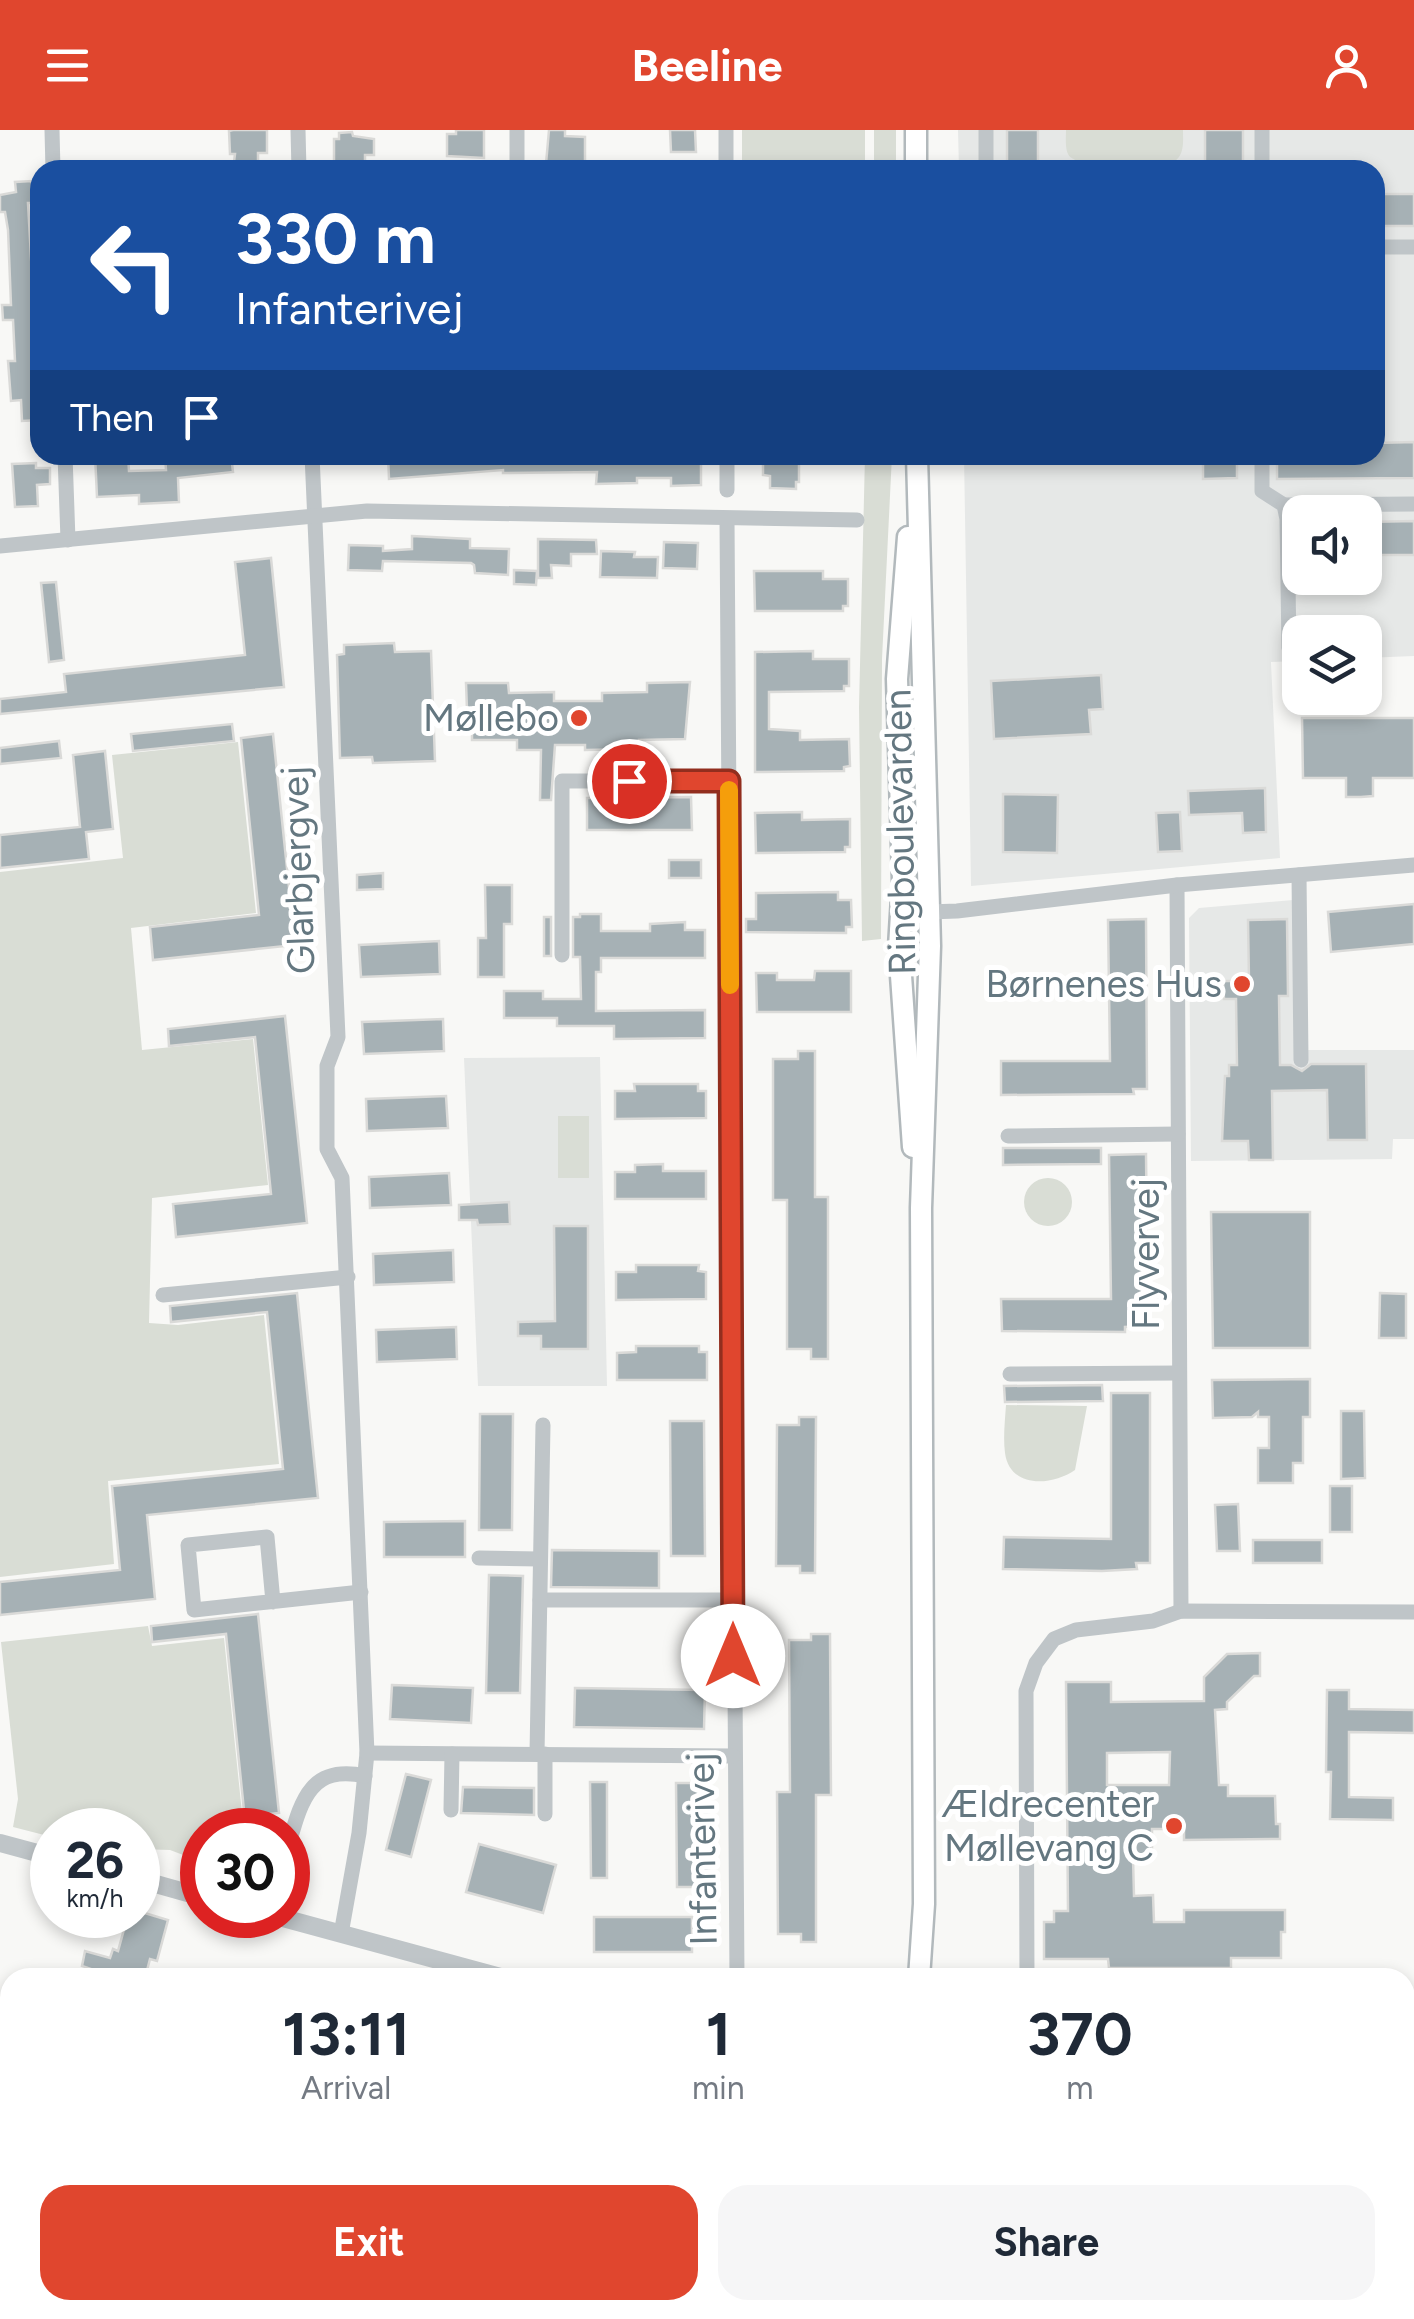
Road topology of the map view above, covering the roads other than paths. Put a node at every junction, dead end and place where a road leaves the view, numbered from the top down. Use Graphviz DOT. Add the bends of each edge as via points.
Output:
graph roads {
  1 [pos="52,130"];
  2 [pos="298,130"];
  3 [pos="517,130"];
  4 [pos="726,130"];
  5 [pos="916,130"];
  6 [pos="986,130"];
  7 [pos="1262,130"];
  8 [pos="53,160"];
  9 [pos="300,160"];
  10 [pos="517,160"];
  11 [pos="726,160"];
  12 [pos="916,160"];
  13 [pos="986,160"];
  14 [pos="1262,160"];
  15 [pos="1385,247"];
  16 [pos="1414,247"];
  17 [pos="65,465"];
  18 [pos="313,465"];
  19 [pos="727,465"];
  20 [pos="915,465"];
  21 [pos="916,465"];
  22 [pos="1262,465"];
  23 [pos="727,490"];
  24 [pos="1282,504"];
  25 [pos="1382,504"];
  26 [pos="1414,504"];
  27 [pos="315,514"];
  28 [pos="727,519"];
  29 [pos="856,520"];
  30 [pos="68,540"];
  31 [pos="0,546"];
  32 [pos="729,781"];
  33 [pos="1414,865"];
  34 [pos="1299,874"];
  35 [pos="1176,884"];
  36 [pos="901,913"];
  37 [pos="928,914"];
  38 [pos="562,955"];
  39 [pos="1302,1060"];
  40 [pos="1178,1134"];
  41 [pos="1008,1136"];
  42 [pos="921,1208"];
  43 [pos="348,1277"];
  44 [pos="163,1295"];
  45 [pos="1180,1373"];
  46 [pos="1010,1374"];
  47 [pos="542,1426"];
  48 [pos="479,1558"];
  49 [pos="540,1560"];
  50 [pos="361,1592"];
  51 [pos="540,1600"];
  52 [pos="733,1600"];
  53 [pos="273,1602"];
  54 [pos="1181,1611"];
  55 [pos="1414,1612"];
  56 [pos="367,1753"];
  57 [pos="452,1754"];
  58 [pos="541,1754"];
  59 [pos="733,1756"];
  60 [pos="365,1776"];
  61 [pos="300,1808"];
  62 [pos="451,1810"];
  63 [pos="545,1814"];
  64 [pos="0,1843"];
  65 [pos="30,1851"];
  66 [pos="924,1904"];
  67 [pos="310,1925"];
  68 [pos="341,1934"];
  69 [pos="467,1968"];
  70 [pos="737,1968"];
  71 [pos="920,1968"];
  72 [pos="932,1968"];
  73 [pos="1026,1968"];
  1 -- 8 [label="street"];
  2 -- 9 [label="street"];
  3 -- 10 [label="street"];
  4 -- 11 [label="street"];
  5 -- 12 [label="main road"];
  6 -- 13 [label="street"];
  7 -- 14 [label="street"];
  15 -- 16 [label="street"];
  17 -- 30 [label="street"];
  18 -- 27 [label="street, Glarbjergvej"];
  19 -- 23 [label="street"];
  20 -- 36 [label="main road, Ringboulevarden" via="897,679"];
  21 -- 37 [label="main road, Ringboulevarden"];
  22 -- 24 [label="street" via="1262,491"];
  25 -- 26 [label="street"];
  27 -- 28 [label="street"];
  27 -- 30 [label="street"];
  27 -- 43 [label="street, Glarbjergvej" via="338,1036 327,1066 327,1149 342,1178"];
  28 -- 29 [label="street"];
  28 -- 32 [label="street, Infanterivej"];
  30 -- 31 [label="street"];
  32 -- 38 [label="street" via="562,781"];
  32 -- 52 [label="street, Infanterivej"];
  33 -- 34 [label="street"];
  34 -- 35 [label="street"];
  34 -- 39 [label="street"];
  35 -- 37 [label="street"];
  35 -- 40 [label="street, Flyvervej"];
  36 -- 37 [label="street"];
  36 -- 42 [label="main road, Ringboulevarden"];
  37 -- 42 [label="main road, Ringboulevarden"];
  40 -- 41 [label="street, Flyvervej"];
  40 -- 45 [label="street, Flyvervej"];
  42 -- 66 [label="main road, Ringboulevarden"];
  43 -- 44 [label="street"];
  43 -- 50 [label="street, Glarbjergvej"];
  45 -- 46 [label="street, Flyvervej"];
  45 -- 54 [label="street, Flyvervej"];
  47 -- 49 [label="street"];
  48 -- 49 [label="street"];
  49 -- 51 [label="street"];
  50 -- 53 [label="street"];
  50 -- 56 [label="street, Glarbjergvej"];
  51 -- 52 [label="street"];
  51 -- 58 [label="street"];
  52 -- 59 [label="street, Infanterivej"];
  53 -- 53 [label="street" via="266,1537 188,1546 194,1610"];
  54 -- 55 [label="street"];
  54 -- 73 [label="street" via="1153,1622 1076,1630 1054,1640 1036,1663 1026,1692"];
  56 -- 57 [label="street"];
  56 -- 60 [label="street, Glarbjergvej"];
  57 -- 58 [label="street"];
  57 -- 62 [label="street"];
  58 -- 59 [label="street"];
  58 -- 63 [label="street"];
  59 -- 70 [label="street, Infanterivej"];
  60 -- 61 [label="street" via="328,1775"];
  60 -- 68 [label="street, Glarbjergvej"];
  64 -- 65 [label="street"];
  66 -- 71 [label="main road, Ringboulevarden"];
  66 -- 72 [label="main road, Ringboulevarden"];
  67 -- 68 [label="street"];
  68 -- 69 [label="street"];
}
